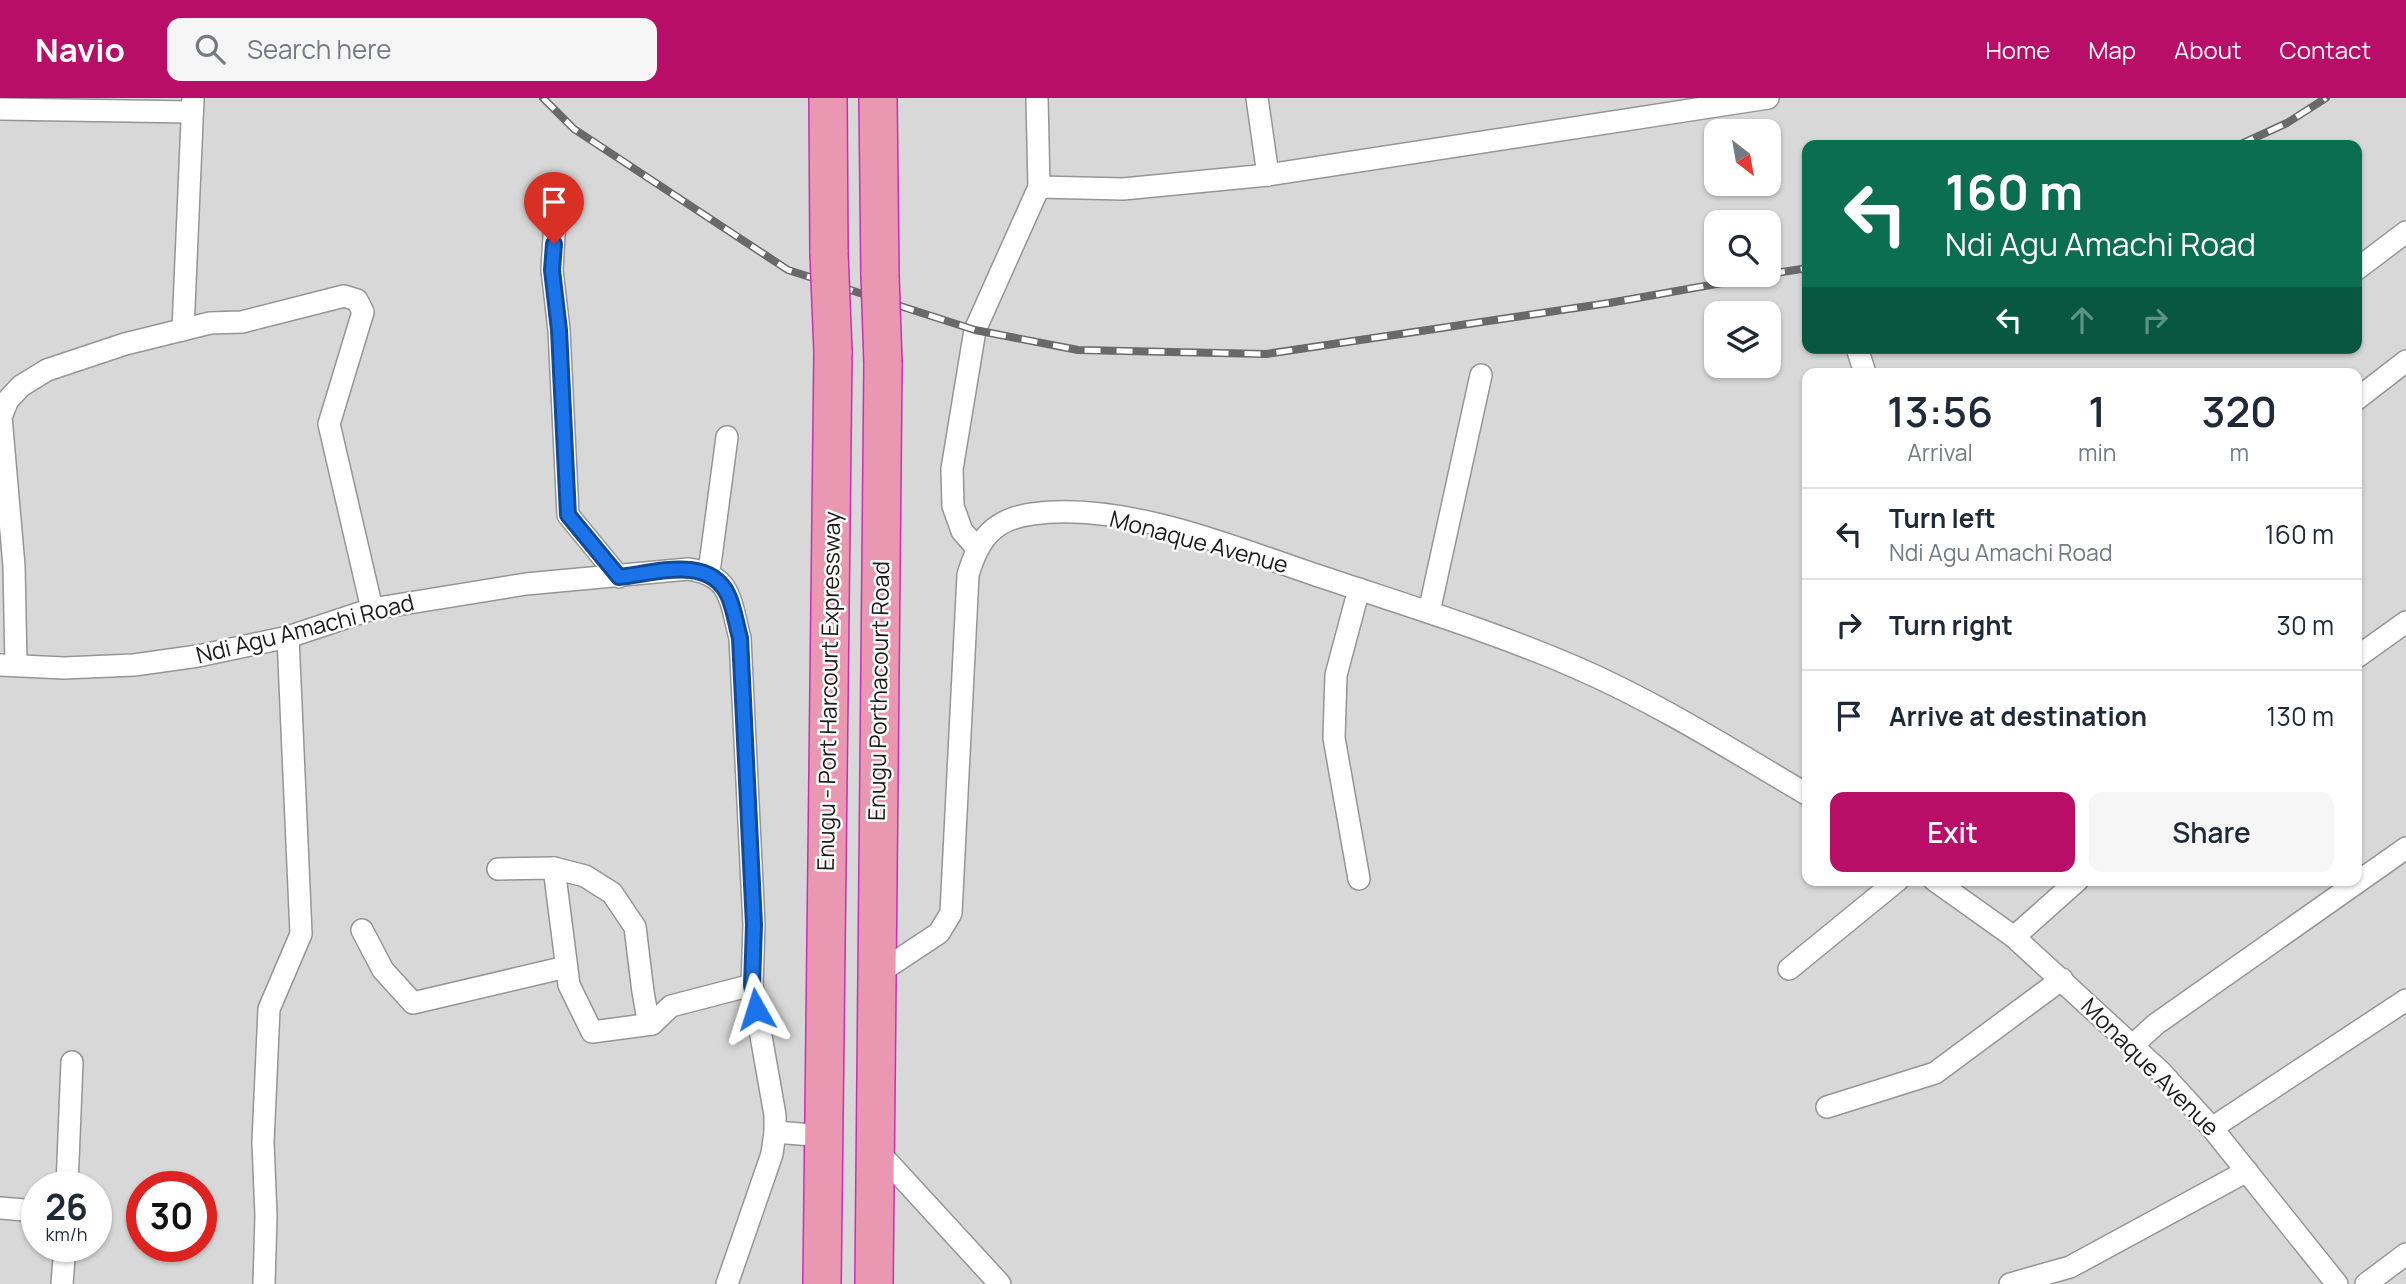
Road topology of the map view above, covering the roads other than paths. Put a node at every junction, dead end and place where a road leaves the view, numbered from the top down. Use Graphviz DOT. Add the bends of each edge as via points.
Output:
graph roads {
  1 [pos="828,98"];
  2 [pos="878,98"];
  3 [pos="1037,98"];
  4 [pos="1257,98"];
  5 [pos="1768,98"];
  6 [pos="192,105"];
  7 [pos="0,109"];
  8 [pos="1268,175"];
  9 [pos="1039,187"];
  10 [pos="555,219"];
  11 [pos="2406,232"];
  12 [pos="2362,265"];
  13 [pos="183,330"];
  14 [pos="2406,361"];
  15 [pos="1481,375"];
  16 [pos="2362,395"];
  17 [pos="727,437"];
  18 [pos="976,547"];
  19 [pos="709,572"];
  20 [pos="619,577"];
  21 [pos="1359,589"];
  22 [pos="372,609"];
  23 [pos="1429,612"];
  24 [pos="2406,622"];
  25 [pos="288,637"];
  26 [pos="2362,653"];
  27 [pos="8,665"];
  28 [pos="1802,792"];
  29 [pos="2406,848"];
  30 [pos="554,868"];
  31 [pos="498,869"];
  32 [pos="1359,879"];
  33 [pos="2362,879"];
  34 [pos="1891,886"];
  35 [pos="1942,886"];
  36 [pos="2071,886"];
  37 [pos="2352,886"];
  38 [pos="362,930"];
  39 [pos="2014,937"];
  40 [pos="566,967"];
  41 [pos="1789,969"];
  42 [pos="877,974"];
  43 [pos="2062,979"];
  44 [pos="752,985"];
  45 [pos="2406,1000"];
  46 [pos="652,1024"];
  47 [pos="2133,1045"];
  48 [pos="72,1062"];
  49 [pos="1827,1107"];
  50 [pos="2212,1128"];
  51 [pos="775,1132"];
  52 [pos="824,1136"];
  53 [pos="876,1149"];
  54 [pos="68,1171"];
  55 [pos="2247,1171"];
  56 [pos="0,1208"];
  57 [pos="21,1210"];
  58 [pos="2406,1254"];
  59 [pos="64,1262"];
  60 [pos="62,1284"];
  61 [pos="264,1284"];
  62 [pos="727,1284"];
  63 [pos="822,1284"];
  64 [pos="874,1284"];
  65 [pos="1000,1284"];
  66 [pos="2010,1284"];
  67 [pos="2337,1284"];
  68 [pos="2366,1284"];
  1 -- 52 [label="highway, Enugu - Port Harcourt Expressway, bridge" via="833,352"];
  2 -- 42 [label="highway, Enugu Porthacourt Road, bridge" via="883,364"];
  3 -- 9 [label="street"];
  4 -- 8 [label="street"];
  5 -- 8 [label="street"];
  6 -- 7 [label="street"];
  6 -- 13 [label="street"];
  8 -- 9 [label="street" via="1123,189"];
  9 -- 18 [label="street" via="975,330 952,469 953,506 962,531"];
  10 -- 20 [label="street" via="552,270 568,515"];
  11 -- 12 [label="street"];
  13 -- 22 [label="street" via="242,322 344,296 357,300 363,312 329,424"];
  13 -- 27 [label="street" via="47,370 8,400 1,416 14,566"];
  14 -- 16 [label="street"];
  15 -- 23 [label="street"];
  17 -- 19 [label="street"];
  18 -- 21 [label="street, Monaque Avenue" via="987,533 1013,519 1077,512 1184,533"];
  18 -- 42 [label="street" via="968,575 951,912 939,933"];
  19 -- 20 [label="street, Ndi Agu Amachi Road" via="688,569"];
  19 -- 44 [label="street" via="729,597 740,638 754,925"];
  20 -- 22 [label="street, Ndi Agu Amachi Road" via="526,584"];
  21 -- 23 [label="street, Monaque Avenue"];
  21 -- 32 [label="street" via="1339,661 1334,738"];
  22 -- 25 [label="street, Ndi Agu Amachi Road"];
  23 -- 28 [label="street, Monaque Avenue" via="1576,667"];
  24 -- 26 [label="street"];
  25 -- 27 [label="street, Ndi Agu Amachi Road" via="134,665"];
  25 -- 61 [label="street" via="301,934 269,1009 263,1142"];
  29 -- 33 [label="street"];
  30 -- 31 [label="street"];
  30 -- 40 [label="street"];
  30 -- 46 [label="street" via="606,886 635,927"];
  34 -- 41 [label="street"];
  35 -- 39 [label="street, Monaque Avenue"];
  36 -- 39 [label="street"];
  37 -- 47 [label="street"];
  38 -- 40 [label="street" via="383,970 413,1003"];
  39 -- 43 [label="street, Monaque Avenue"];
  40 -- 46 [label="street" via="569,985 592,1032"];
  42 -- 53 [label="highway, Enugu Porthacourt Road"];
  43 -- 47 [label="street, Monaque Avenue"];
  43 -- 49 [label="street" via="1935,1073"];
  44 -- 46 [label="street" via="671,1006"];
  44 -- 51 [label="street"];
  45 -- 50 [label="street"];
  47 -- 50 [label="street, Monaque Avenue"];
  48 -- 54 [label="street"];
  50 -- 55 [label="street, Monaque Avenue"];
  51 -- 52 [label="street"];
  51 -- 62 [label="street" via="772,1154"];
  52 -- 63 [label="highway, Enugu - Port Harcourt Expressway"];
  53 -- 64 [label="highway, Enugu Porthacourt Road"];
  53 -- 65 [label="street"];
  55 -- 66 [label="street" via="2070,1267"];
  55 -- 67 [label="street, Monaque Avenue"];
  56 -- 57 [label="street"];
  58 -- 68 [label="street"];
  59 -- 60 [label="street"];
}
